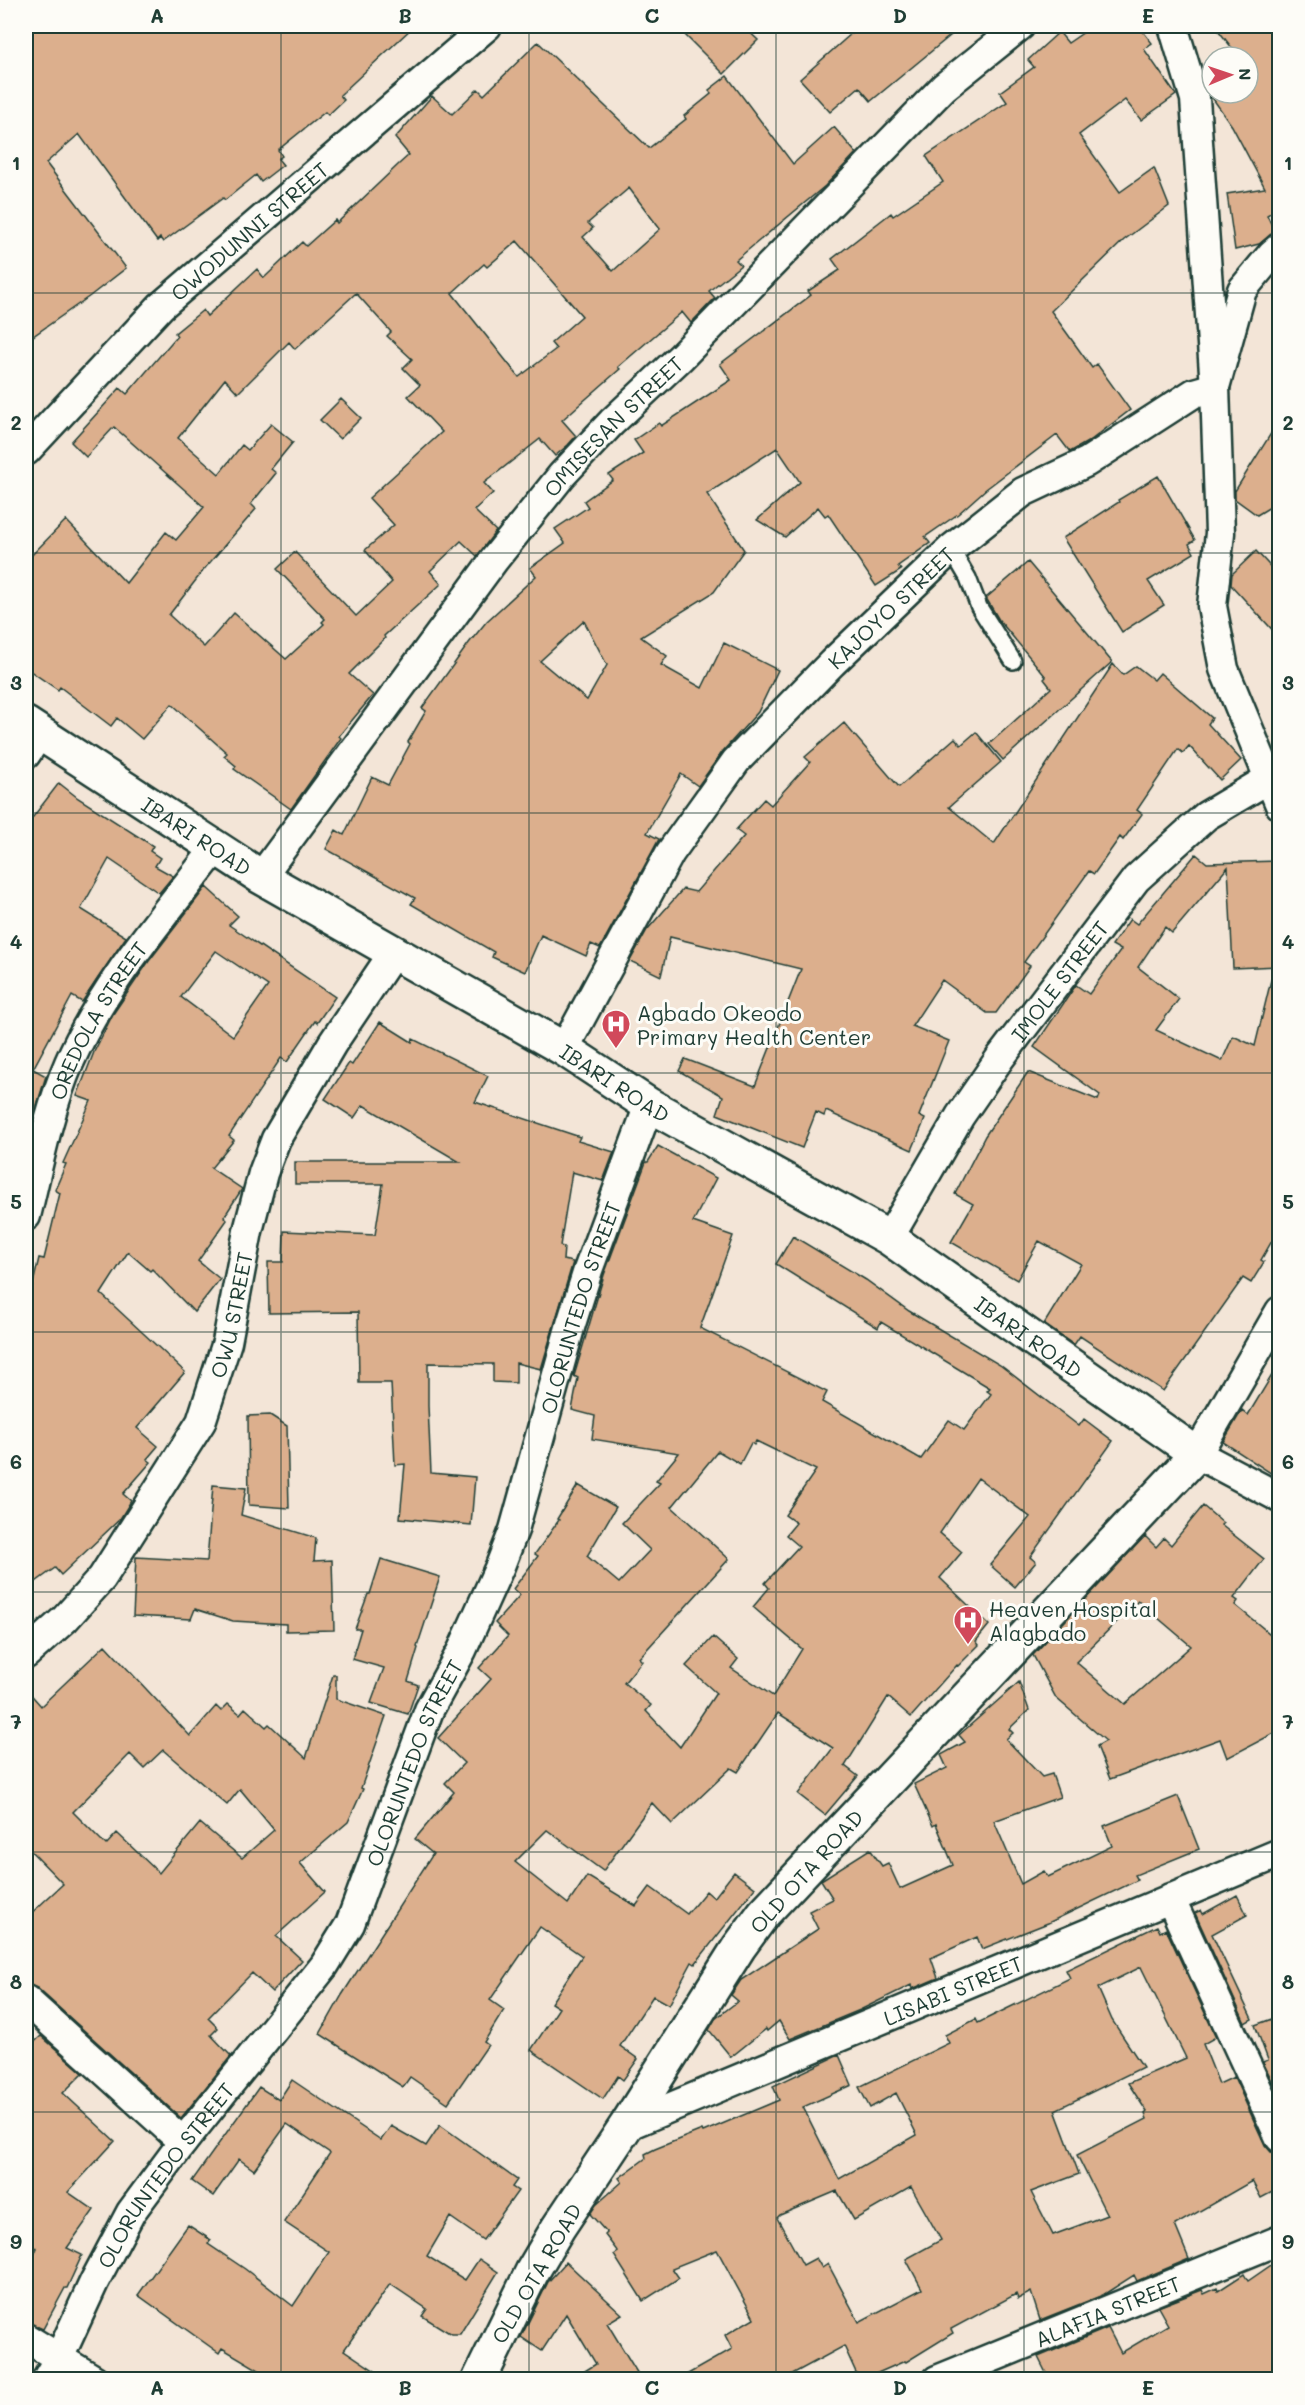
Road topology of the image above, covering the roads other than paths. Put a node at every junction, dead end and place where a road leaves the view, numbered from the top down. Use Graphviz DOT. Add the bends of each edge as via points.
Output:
graph roads {
  1 [pos="487,26"];
  2 [pos="1020,26"];
  3 [pos="1173,26"];
  4 [pos="1280,247"];
  5 [pos="1215,387"];
  6 [pos="26,451"];
  7 [pos="951,549"];
  8 [pos="1013,661"];
  9 [pos="30,737"];
  10 [pos="1275,774"];
  11 [pos="1280,805"];
  12 [pos="215,849"];
  13 [pos="261,877"];
  14 [pos="394,952"];
  15 [pos="564,1049"];
  16 [pos="650,1105"];
  17 [pos="26,1216"];
  18 [pos="889,1238"];
  19 [pos="1280,1311"];
  20 [pos="1197,1454"];
  21 [pos="1280,1498"];
  22 [pos="26,1654"];
  23 [pos="1280,1853"];
  24 [pos="1170,1898"];
  25 [pos="26,2000"];
  26 [pos="626,2126"];
  27 [pos="1280,2138"];
  28 [pos="183,2142"];
  29 [pos="1280,2240"];
  30 [pos="26,2338"];
  31 [pos="53,2369"];
  32 [pos="95,2379"];
  33 [pos="478,2379"];
  34 [pos="937,2379"];
  1 -- 6 [label="street, OWODUNNI STREET" via="160,306"];
  2 -- 13 [label="street, OMISESAN STREET" via="944,87 562,475 494,560"];
  3 -- 5 [label="street" via="1195,99"];
  4 -- 5 [label="street" via="1242,290"];
  5 -- 7 [label="street, KAJOYO STREET" via="1194,393 1087,462 1023,492"];
  5 -- 10 [label="street" via="1220,533 1212,606 1224,669"];
  7 -- 8 [label="lane"];
  7 -- 15 [label="street, KAJOYO STREET" via="736,761 670,853"];
  9 -- 12 [label="street, IBARI ROAD"];
  10 -- 11 [label="street"];
  10 -- 18 [label="street, IMOLE STREET" via="1206,816 1136,879 993,1068 960,1116"];
  12 -- 13 [label="street, IBARI ROAD"];
  12 -- 17 [label="street, OREDOLA STREET" via="111,985 90,1019 68,1065"];
  13 -- 14 [label="street, IBARI ROAD"];
  14 -- 15 [label="street, IBARI ROAD"];
  14 -- 22 [label="street, OWU STREET" via="332,1044 276,1139 263,1173 226,1342 201,1422 102,1578"];
  15 -- 16 [label="street, IBARI ROAD"];
  16 -- 18 [label="street, IBARI ROAD"];
  16 -- 28 [label="street, OLORUNTEDO STREET" via="588,1270 514,1530 466,1639 429,1710 350,1924 324,1966"];
  18 -- 20 [label="street, IBARI ROAD"];
  19 -- 20 [label="street"];
  20 -- 21 [label="street"];
  20 -- 26 [label="street, OLD OTA ROAD" via="764,1913"];
  23 -- 24 [label="street, LISABI STREET"];
  24 -- 26 [label="street, LISABI STREET"];
  24 -- 27 [label="street"];
  25 -- 28 [label="street"];
  26 -- 33 [label="street, OLD OTA ROAD" via="532,2272"];
  28 -- 31 [label="street, OLORUNTEDO STREET" via="132,2212"];
  29 -- 34 [label="street, ALAFIA STREET"];
  30 -- 31 [label="street"];
  31 -- 32 [label="street"];
}
